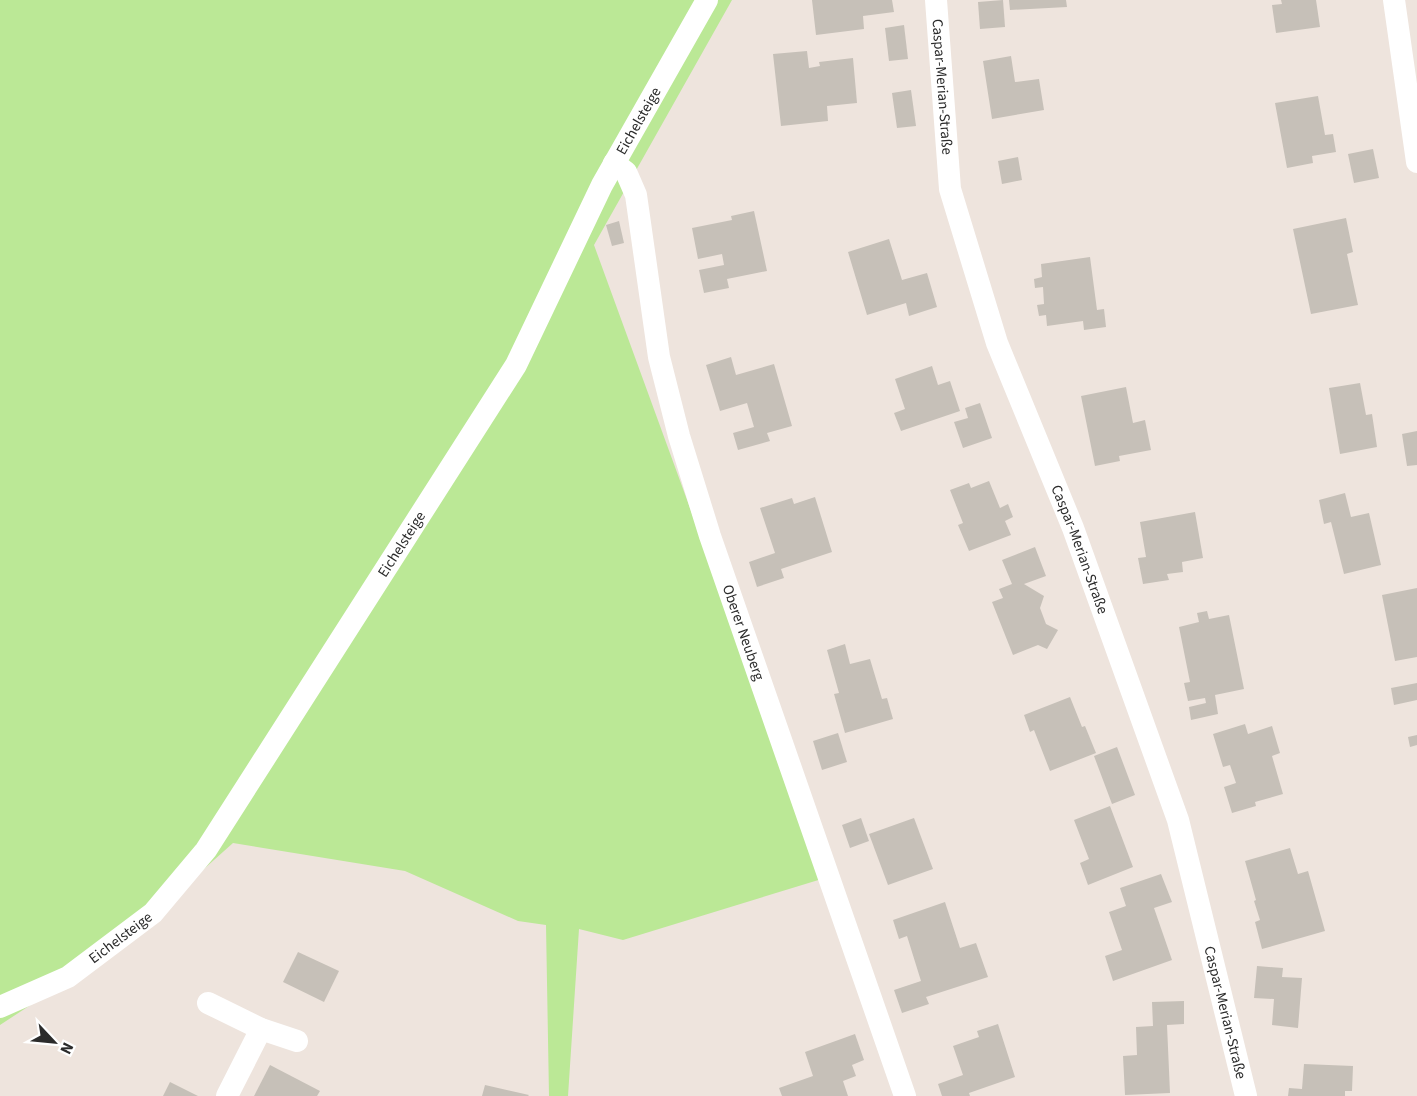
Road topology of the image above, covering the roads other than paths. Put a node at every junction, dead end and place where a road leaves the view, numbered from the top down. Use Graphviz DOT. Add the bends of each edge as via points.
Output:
graph roads {
  1 [pos="707,0"];
  2 [pos="936,0"];
  3 [pos="1394,0"];
  4 [pos="1417,162"];
  5 [pos="614,163"];
  6 [pos="208,1004"];
  7 [pos="0,1007"];
  8 [pos="261,1029"];
  9 [pos="297,1041"];
  10 [pos="227,1096"];
  11 [pos="905,1096"];
  12 [pos="1246,1096"];
  1 -- 5 [label="street, Eichelsteige"];
  2 -- 12 [label="street, Caspar-Merian-Straße" via="950,189 997,343 1073,528 1178,820"];
  3 -- 4 [label="street"];
  5 -- 7 [label="street, Eichelsteige" via="516,365 206,850 153,913 68,977"];
  5 -- 11 [label="street, Oberer Neuberg" via="626,172 636,195 659,357 710,536"];
  6 -- 8 [label="street"];
  8 -- 9 [label="street"];
  8 -- 10 [label="street"];
}
